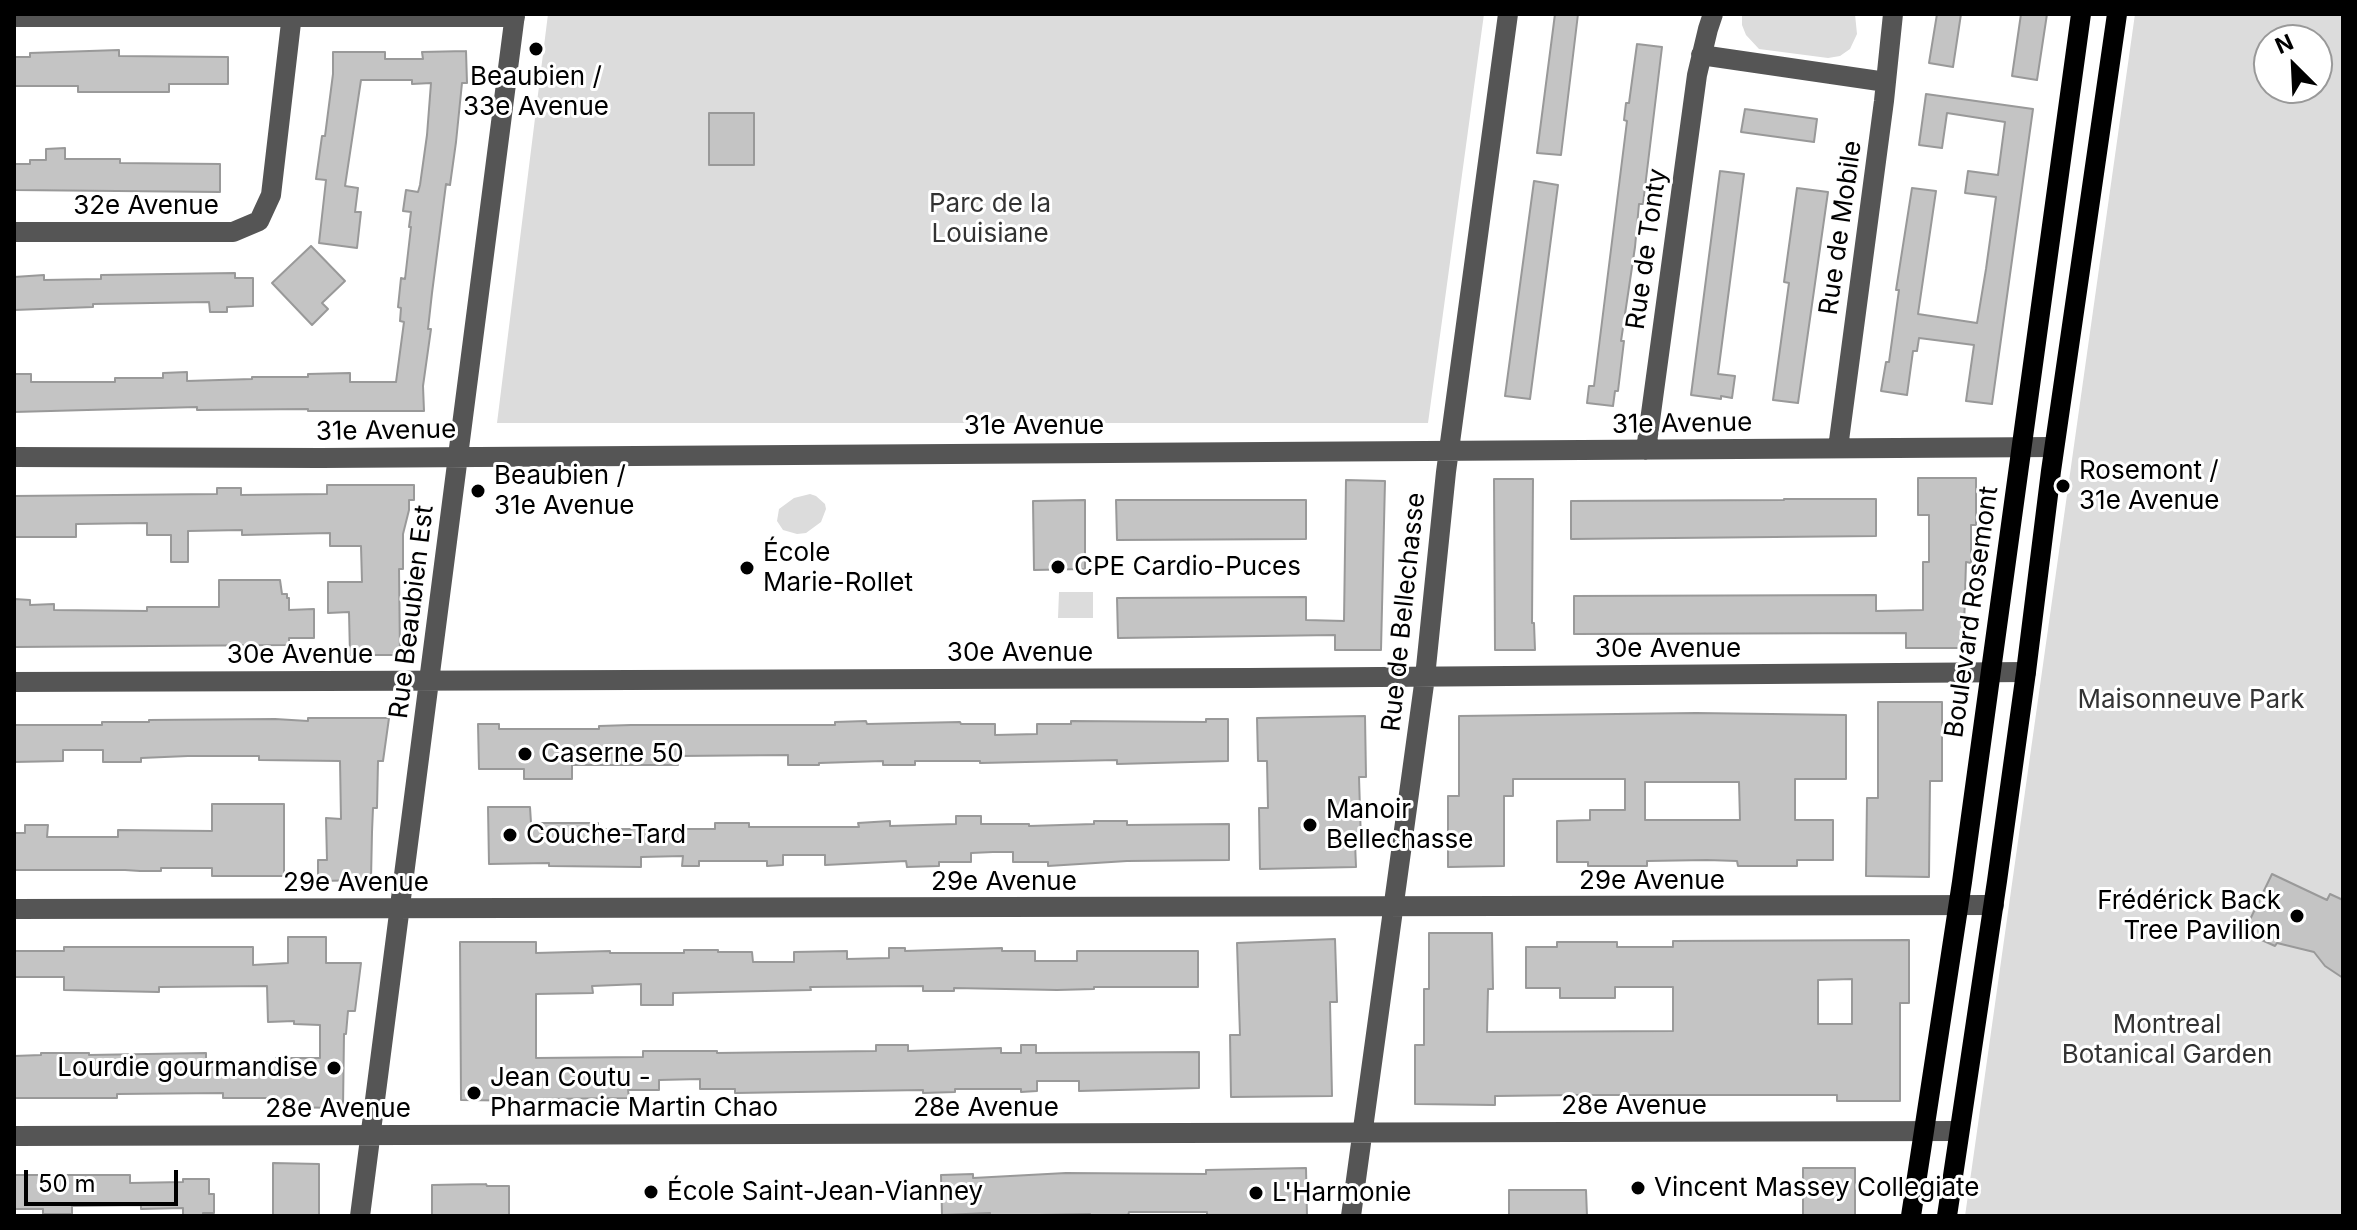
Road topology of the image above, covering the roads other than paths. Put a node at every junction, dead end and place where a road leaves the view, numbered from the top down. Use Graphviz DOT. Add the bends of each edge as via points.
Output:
graph roads {
  1 [pos="292,14"];
  2 [pos="1508,14"];
  3 [pos="1713,14"];
  4 [pos="1893,14"];
  5 [pos="2081,14"];
  6 [pos="2117,14"];
  7 [pos="515,15"];
  8 [pos="14,17"];
  9 [pos="1701,55"];
  10 [pos="1886,82"];
  11 [pos="14,232"];
  12 [pos="2054,447"];
  13 [pos="1838,448"];
  14 [pos="2020,448"];
  15 [pos="1448,450"];
  16 [pos="1646,450"];
  17 [pos="458,456"];
  18 [pos="14,457"];
  19 [pos="1990,672"];
  20 [pos="2026,672"];
  21 [pos="1425,677"];
  22 [pos="430,681"];
  23 [pos="14,682"];
  24 [pos="1994,905"];
  25 [pos="1959,906"];
  26 [pos="1395,907"];
  27 [pos="14,909"];
  28 [pos="400,909"];
  29 [pos="1923,1131"];
  30 [pos="1959,1131"];
  31 [pos="1362,1133"];
  32 [pos="372,1135"];
  33 [pos="14,1136"];
  34 [pos="360,1216"];
  35 [pos="1351,1216"];
  36 [pos="1911,1216"];
  37 [pos="1947,1216"];
  1 -- 7 [label="street"];
  1 -- 8 [label="street"];
  1 -- 11 [label="street, 32e Avenue" via="271,195 259,221 233,232"];
  2 -- 15 [label="street, Rue de Bellechasse"];
  3 -- 9 [label="street, Rue de Tonty"];
  4 -- 10 [label="street, Rue de Mobile"];
  5 -- 14 [label="main road, Boulevard Rosemont"];
  6 -- 12 [label="main road"];
  7 -- 17 [label="street, Rue Beaubien Est"];
  9 -- 10 [label="street"];
  9 -- 16 [label="street, Rue de Tonty"];
  10 -- 13 [label="street, Rue de Mobile"];
  12 -- 14 [label="street, 31e Avenue"];
  12 -- 20 [label="main road"];
  13 -- 14 [label="street, 31e Avenue"];
  13 -- 16 [label="street, 31e Avenue"];
  14 -- 19 [label="main road, Boulevard Rosemont"];
  15 -- 16 [label="street, 31e Avenue"];
  15 -- 17 [label="street, 31e Avenue"];
  15 -- 21 [label="street, Rue de Bellechasse"];
  17 -- 18 [label="street, 31e Avenue"];
  17 -- 22 [label="street, Rue Beaubien Est"];
  19 -- 20 [label="street, 30e Avenue"];
  19 -- 21 [label="street, 30e Avenue"];
  19 -- 25 [label="main road, Boulevard Rosemont"];
  20 -- 24 [label="main road"];
  21 -- 22 [label="street, 30e Avenue"];
  21 -- 26 [label="street, Rue de Bellechasse"];
  22 -- 23 [label="street, 30e Avenue"];
  22 -- 28 [label="street, Rue Beaubien Est"];
  24 -- 25 [label="street, 29e Avenue"];
  24 -- 30 [label="main road"];
  25 -- 26 [label="street, 29e Avenue"];
  25 -- 29 [label="main road, Boulevard Rosemont"];
  26 -- 28 [label="street, 29e Avenue"];
  26 -- 31 [label="street, Rue de Bellechasse"];
  27 -- 28 [label="street, 29e Avenue"];
  28 -- 32 [label="street, Rue Beaubien Est"];
  29 -- 30 [label="street, 28e Avenue"];
  29 -- 31 [label="street, 28e Avenue"];
  29 -- 36 [label="main road, Boulevard Rosemont"];
  30 -- 37 [label="main road"];
  31 -- 32 [label="street, 28e Avenue"];
  31 -- 35 [label="street, Rue de Bellechasse"];
  32 -- 33 [label="street, 28e Avenue"];
  32 -- 34 [label="street, Rue Beaubien Est"];
}
